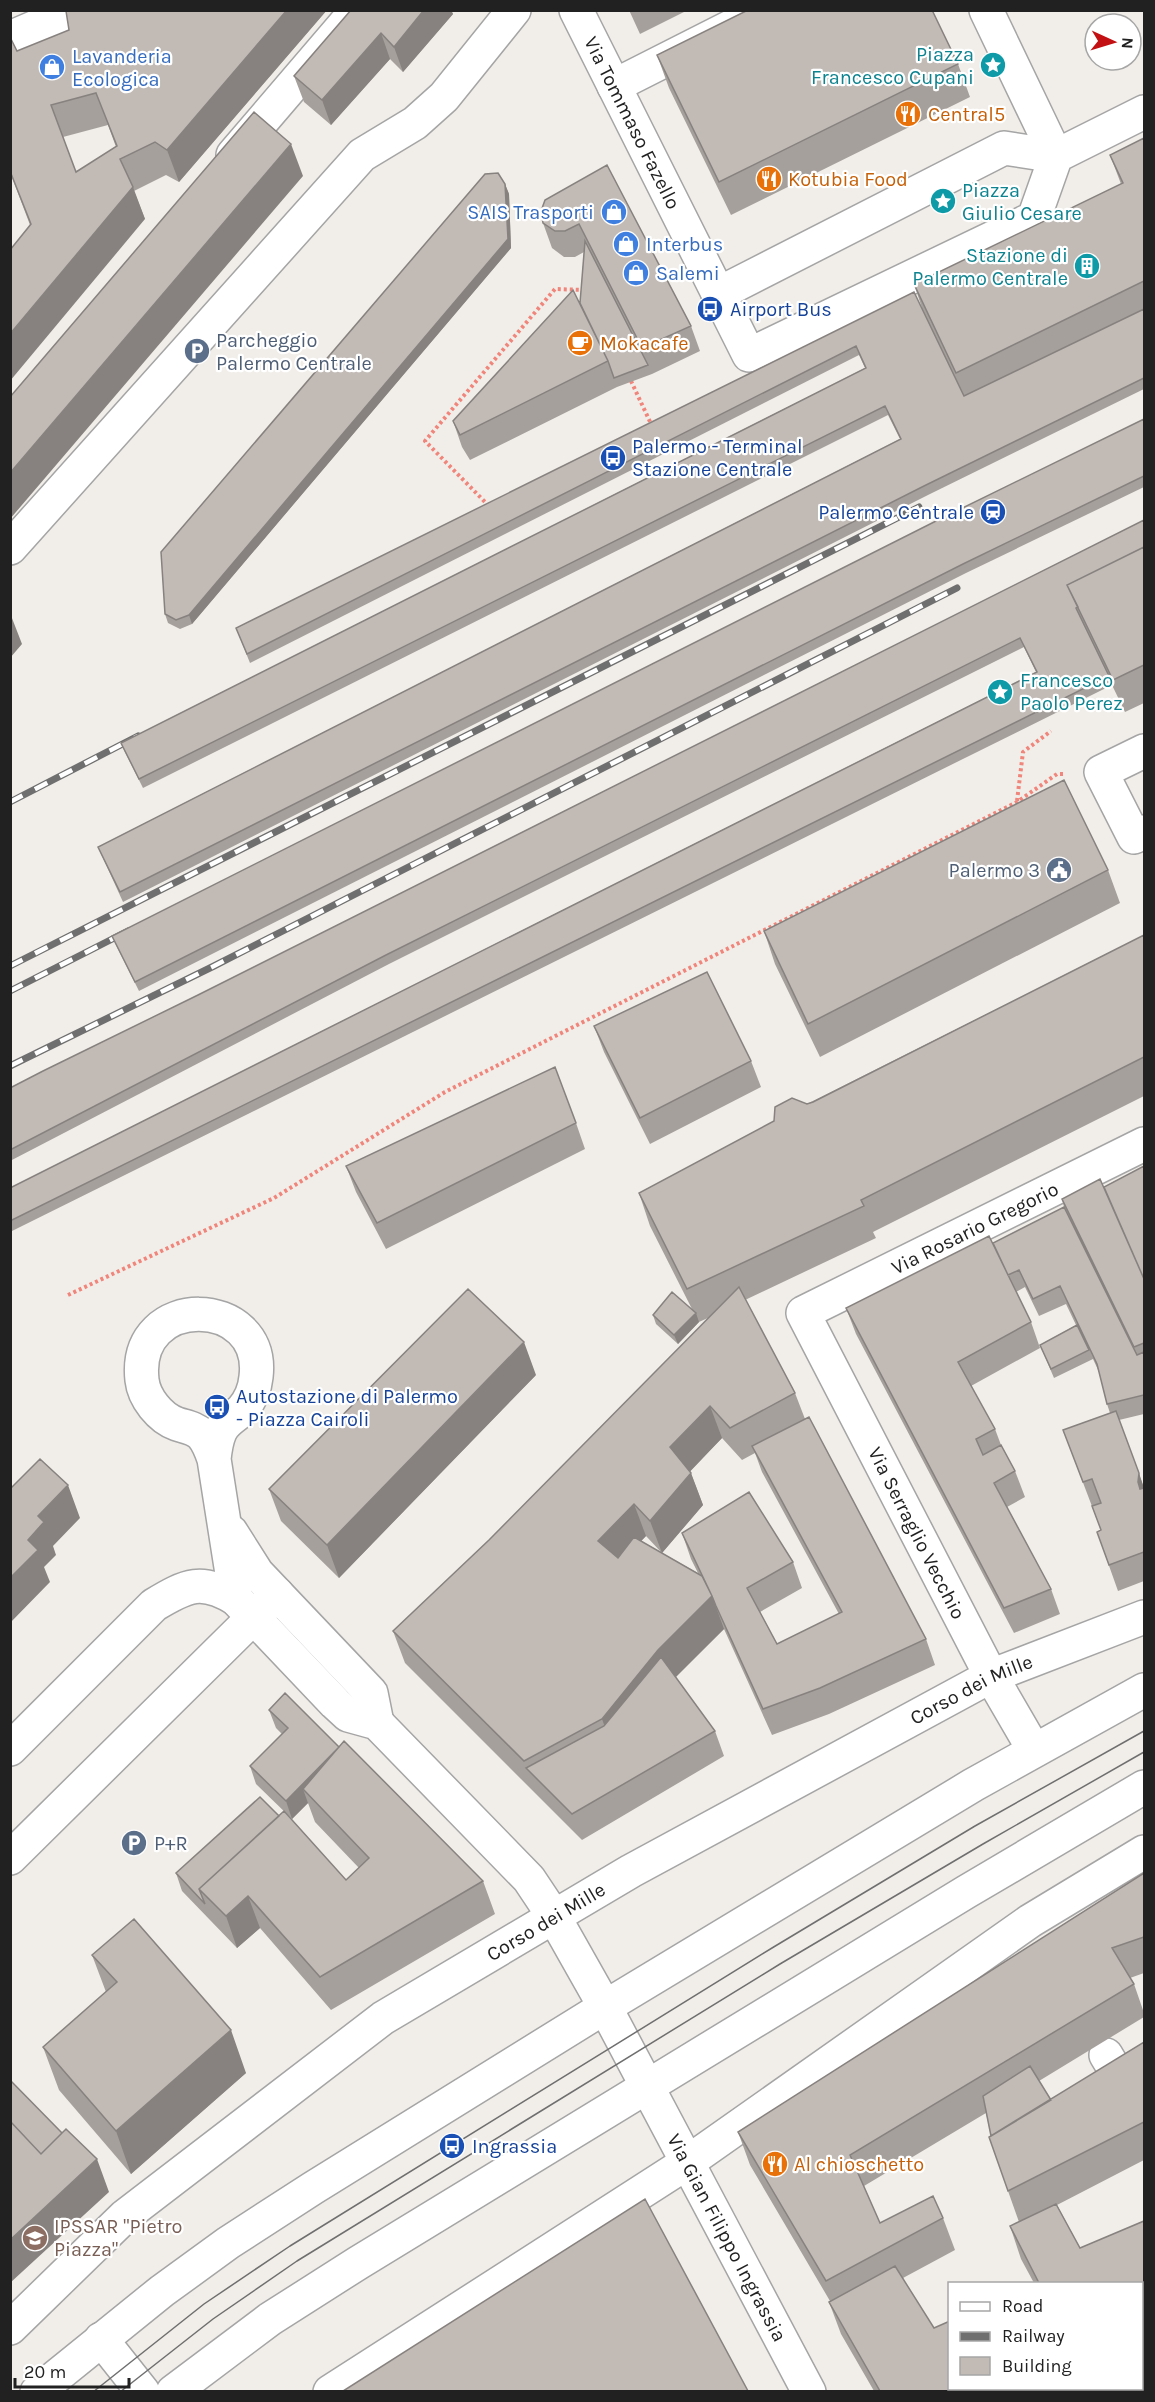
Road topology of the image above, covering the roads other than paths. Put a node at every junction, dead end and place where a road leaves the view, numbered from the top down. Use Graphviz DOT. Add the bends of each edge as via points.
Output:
graph roads {
  1 [pos="75,10"];
  2 [pos="357,10"];
  3 [pos="514,10"];
  4 [pos="576,10"];
  5 [pos="764,10"];
  6 [pos="986,10"];
  7 [pos="10,38"];
  8 [pos="614,86"];
  9 [pos="1144,112"];
  10 [pos="1056,156"];
  11 [pos="215,177"];
  12 [pos="718,294"];
  13 [pos="10,548"];
  14 [pos="1144,751"];
  15 [pos="1141,842"];
  16 [pos="1144,1144"];
  17 [pos="803,1313"];
  18 [pos="214,1459"];
  19 [pos="224,1520"];
  20 [pos="277,1594"];
  21 [pos="245,1608"];
  22 [pos="1144,1617"];
  23 [pos="991,1676"];
  24 [pos="1144,1690"];
  25 [pos="377,1723"];
  26 [pos="10,1749"];
  27 [pos="1034,1750"];
  28 [pos="1144,1787"];
  29 [pos="1144,1852"];
  30 [pos="10,1858"];
  31 [pos="553,1915"];
  32 [pos="605,2007"];
  33 [pos="647,2087"];
  34 [pos="688,2162"];
  35 [pos="10,2328"];
  36 [pos="101,2339"];
  37 [pos="37,2391"];
  38 [pos="143,2391"];
  39 [pos="172,2391"];
  40 [pos="330,2391"];
  41 [pos="809,2391"];
  1 -- 7 [label="street"];
  2 -- 11 [label="street"];
  3 -- 13 [label="street" via="444,97 415,123 362,155"];
  4 -- 8 [label="street, Via Tommaso Fazello"];
  5 -- 8 [label="street"];
  6 -- 10 [label="street"];
  8 -- 12 [label="street, Via Tommaso Fazello"];
  9 -- 10 [label="street"];
  10 -- 12 [label="street" via="1004,148"];
  10 -- 12 [label="street, Via Tommaso Fazello" via="1034,218 749,355"];
  14 -- 15 [label="street" via="1101,772"];
  16 -- 17 [label="street, Via Rosario Gregorio"];
  17 -- 23 [label="street, Via Serraglio Vecchio"];
  18 -- 19 [label="street"];
  19 -- 20 [label="street" via="257,1573"];
  19 -- 21 [label="street"];
  20 -- 21 [label="street"];
  20 -- 25 [label="street" via="371,1693"];
  21 -- 25 [label="street" via="348,1715"];
  21 -- 26 [label="street" via="218,1588 197,1586 175,1592 154,1605"];
  21 -- 30 [label="street"];
  22 -- 23 [label="street, Corso dei Mille"];
  23 -- 27 [label="street, Via Serraglio Vecchio"];
  23 -- 31 [label="street, Corso dei Mille"];
  24 -- 27 [label="street"];
  25 -- 31 [label="street, Via Gian Filippo Ingrassia" via="529,1879"];
  27 -- 32 [label="street"];
  28 -- 33 [label="street"];
  29 -- 34 [label="street" via="1038,1935"];
  31 -- 32 [label="street, Via Gian Filippo Ingrassia"];
  31 -- 35 [label="street, Corso dei Mille" via="383,2018 125,2216"];
  32 -- 33 [label="street, Via Gian Filippo Ingrassia"];
  32 -- 36 [label="street" via="228,2243"];
  33 -- 34 [label="street, Via Gian Filippo Ingrassia"];
  33 -- 39 [label="street" via="270,2319"];
  34 -- 40 [label="street"];
  34 -- 41 [label="street, Via Gian Filippo Ingrassia"];
  36 -- 37 [label="street"];
  36 -- 38 [label="street"];
}
